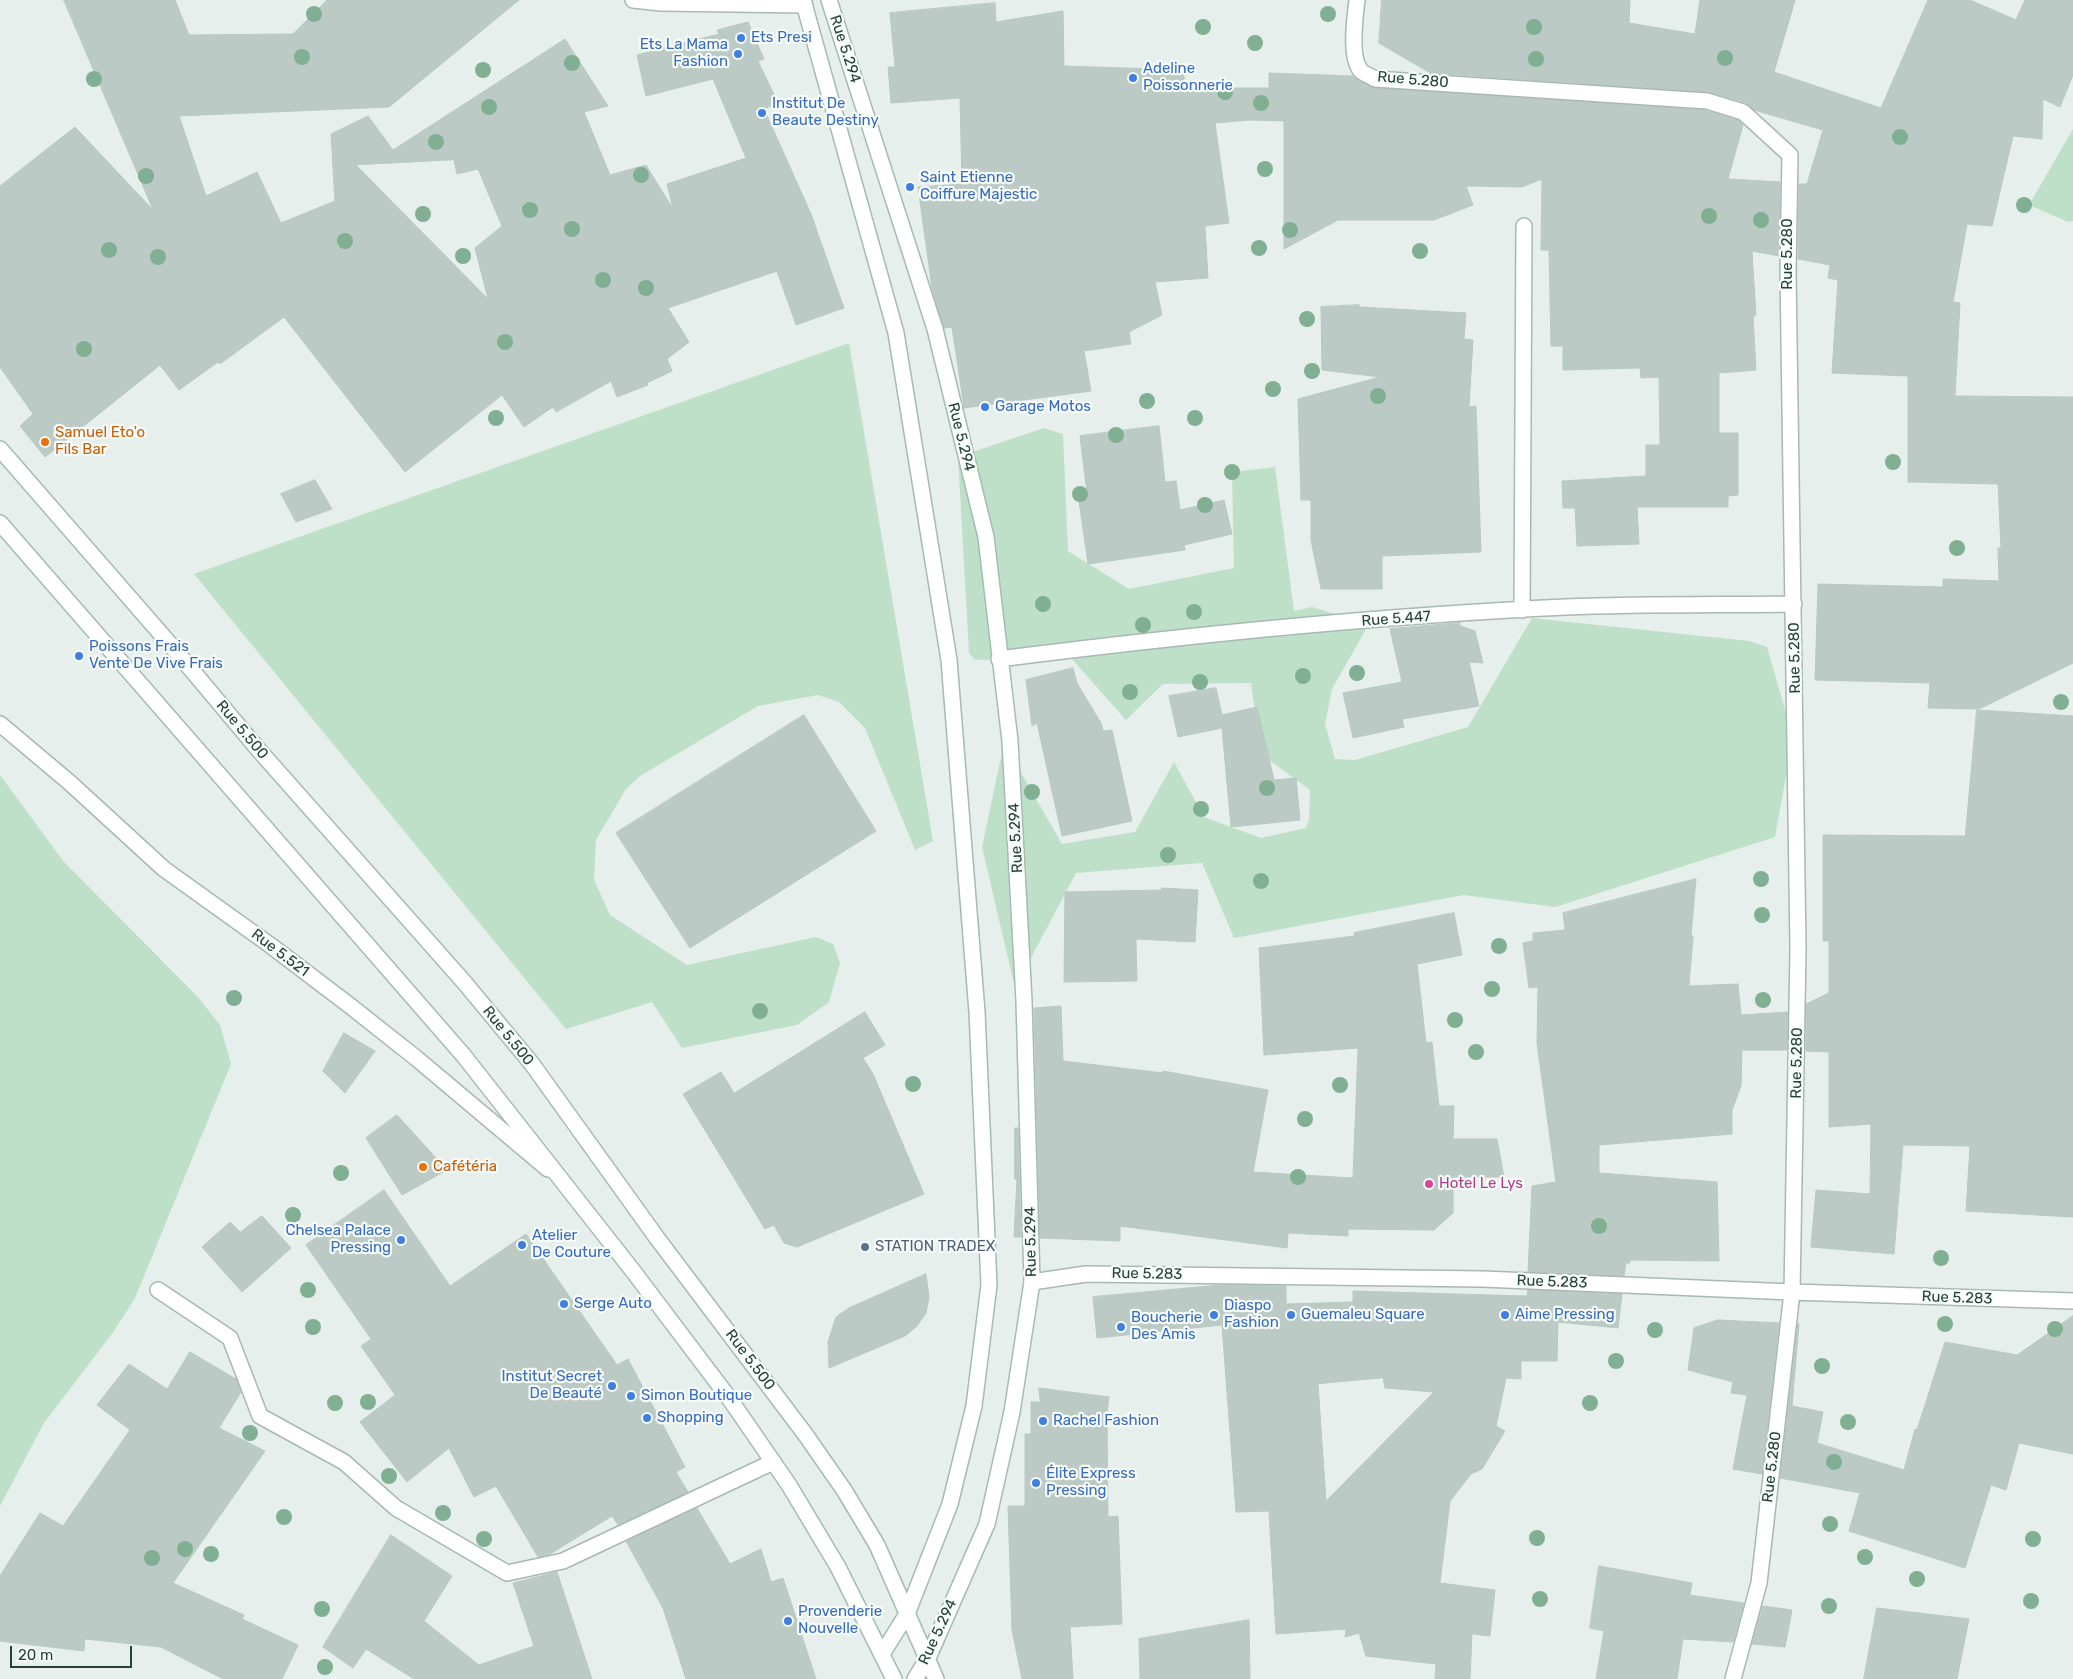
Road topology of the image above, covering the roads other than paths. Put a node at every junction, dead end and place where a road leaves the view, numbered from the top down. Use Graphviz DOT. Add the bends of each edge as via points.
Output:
graph roads {
  1 [pos="633,0"];
  2 [pos="829,0"];
  3 [pos="1357,0"];
  4 [pos="804,2"];
  5 [pos="1524,226"];
  6 [pos="0,449"];
  7 [pos="0,522"];
  8 [pos="1794,604"];
  9 [pos="1522,610"];
  10 [pos="999,659"];
  11 [pos="0,724"];
  12 [pos="563,1181"];
  13 [pos="1032,1282"];
  14 [pos="158,1290"];
  15 [pos="1792,1292"];
  16 [pos="2073,1301"];
  17 [pos="773,1462"];
  18 [pos="907,1614"];
  19 [pos="882,1654"];
  20 [pos="928,1658"];
  21 [pos="894,1679"];
  22 [pos="915,1679"];
  23 [pos="936,1679"];
  24 [pos="1733,1679"];
  1 -- 4 [label="main road" via="661,3"];
  2 -- 10 [label="main road, Rue 5.294" via="935,329 986,537"];
  3 -- 8 [label="main road, Rue 5.280" via="1355,56 1360,70 1375,79 1707,101 1743,112 1790,155 1788,272"];
  4 -- 18 [label="main road, Rue 5.294" via="896,333 949,660 977,1012 989,1285 974,1406 950,1504"];
  5 -- 9 [label="main road"];
  6 -- 18 [label="main road, Rue 5.500" via="532,1064 844,1490 877,1545"];
  7 -- 12 [label="main road" via="464,1056"];
  8 -- 9 [label="main road, Rue 5.447"];
  8 -- 15 [label="main road, Rue 5.280" via="1798,949"];
  9 -- 10 [label="main road, Rue 5.447" via="1246,630"];
  10 -- 13 [label="main road, Rue 5.294" via="1010,741 1016,847"];
  11 -- 12 [label="main road, Rue 5.521" via="70,782 164,869 270,945 416,1058"];
  12 -- 17 [label="main road" via="729,1398"];
  13 -- 15 [label="main road, Rue 5.283" via="1086,1274 1126,1274 1483,1279"];
  13 -- 20 [label="main road, Rue 5.294" via="1012,1412 987,1524"];
  14 -- 17 [label="main road" via="230,1338 260,1416 344,1462 396,1508 507,1573 563,1561"];
  15 -- 16 [label="main road, Rue 5.283"];
  15 -- 24 [label="main road, Rue 5.280" via="1759,1583"];
  17 -- 19 [label="main road" via="838,1567"];
  18 -- 19 [label="main road, Rue 5.294"];
  18 -- 20 [label="main road, Rue 5.500"];
  19 -- 21 [label="main road"];
  20 -- 22 [label="main road, Rue 5.294"];
  20 -- 23 [label="main road, Rue 5.500"];
}
